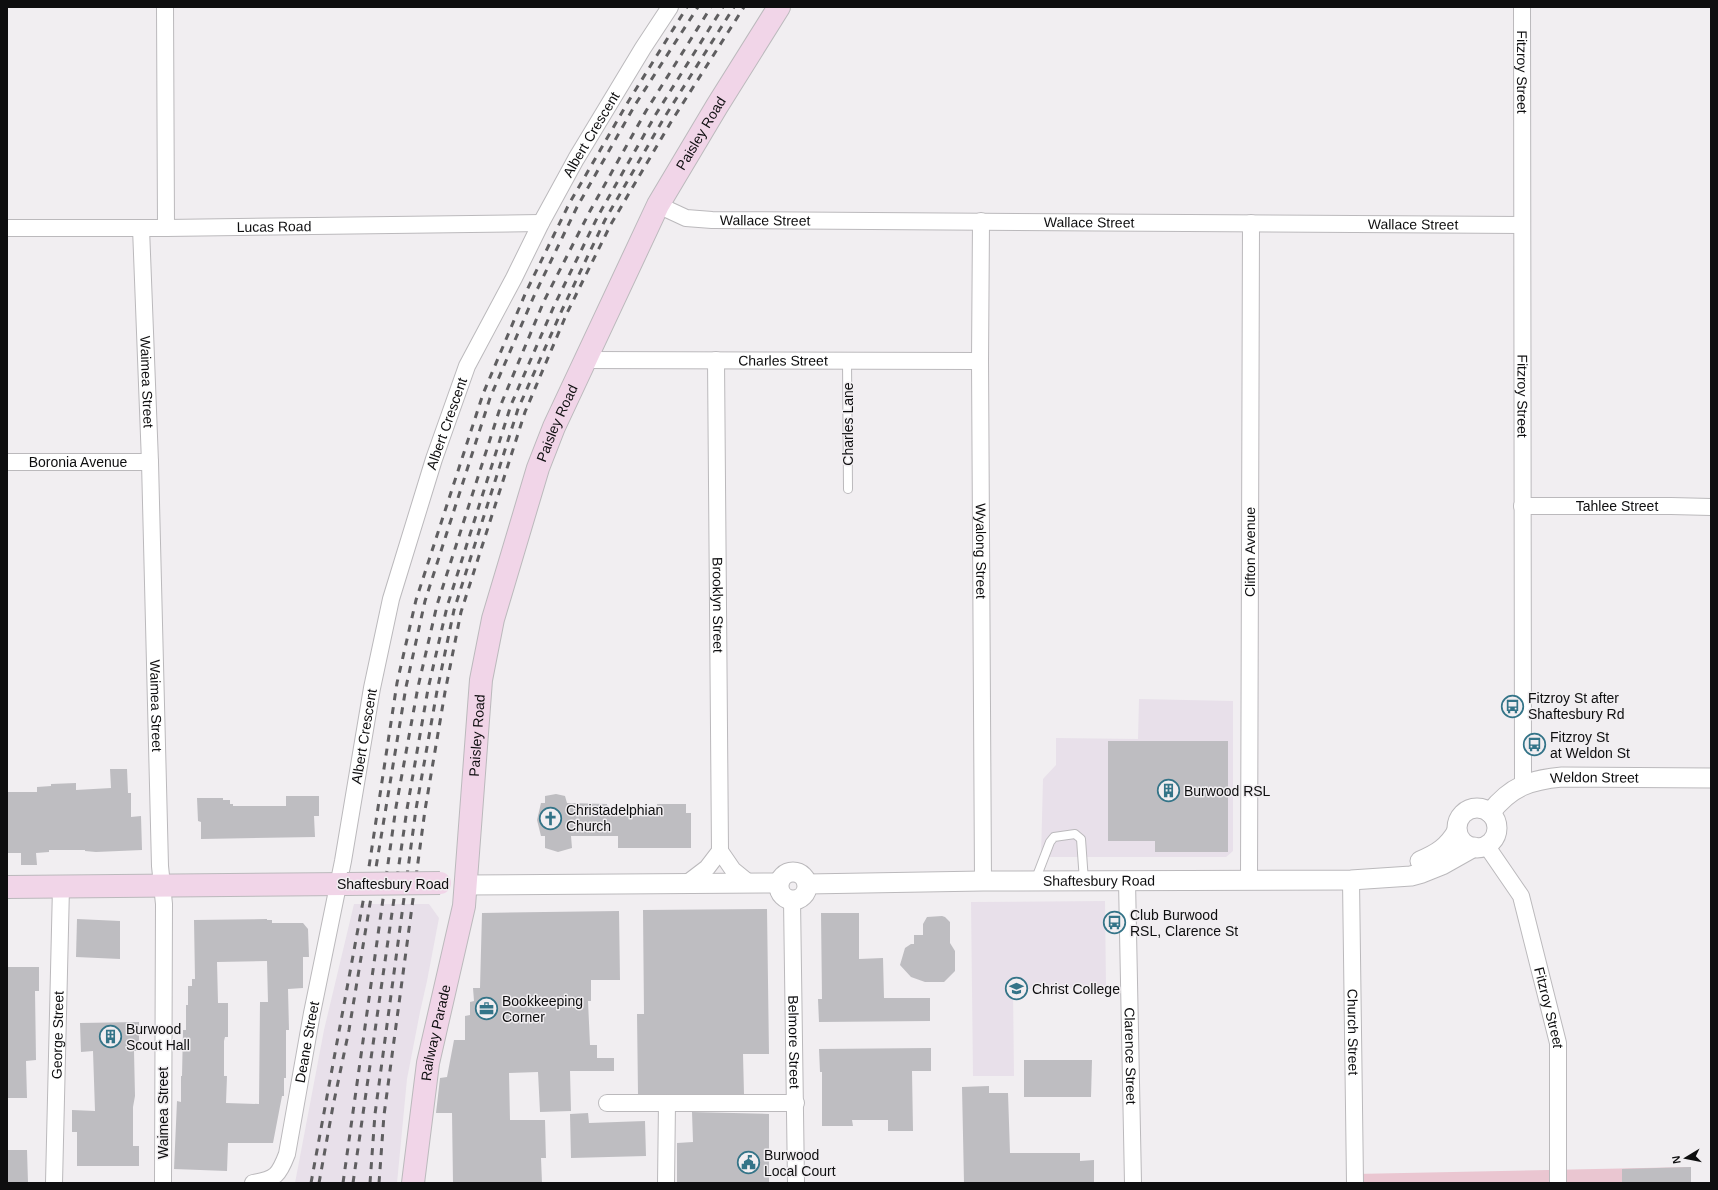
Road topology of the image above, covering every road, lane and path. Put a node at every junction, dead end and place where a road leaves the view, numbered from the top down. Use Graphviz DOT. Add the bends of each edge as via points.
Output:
graph roads {
  1 [pos="165,7"];
  2 [pos="670,7"];
  3 [pos="779,7"];
  4 [pos="1522,7"];
  5 [pos="658,205"];
  6 [pos="981,222"];
  7 [pos="541,223"];
  8 [pos="1252,223"];
  9 [pos="1522,225"];
  10 [pos="7,228"];
  11 [pos="142,228"];
  12 [pos="166,228"];
  13 [pos="586,360"];
  14 [pos="716,360"];
  15 [pos="847,360"];
  16 [pos="980,361"];
  17 [pos="7,462"];
  18 [pos="150,462"];
  19 [pos="848,489"];
  20 [pos="1522,506"];
  21 [pos="1711,507"];
  22 [pos="1711,778"];
  23 [pos="1523,784"];
  24 [pos="1490,813"];
  25 [pos="1457,831"];
  26 [pos="1480,846"];
  27 [pos="720,851"];
  28 [pos="1391,876"];
  29 [pos="1249,880"];
  30 [pos="1351,880"];
  31 [pos="1035,881"];
  32 [pos="1084,881"];
  33 [pos="1127,881"];
  34 [pos="983,882"];
  35 [pos="749,883"];
  36 [pos="779,883"];
  37 [pos="343,884"];
  38 [pos="686,884"];
  39 [pos="807,884"];
  40 [pos="163,885"];
  41 [pos="466,885"];
  42 [pos="7,887"];
  43 [pos="61,887"];
  44 [pos="792,900"];
  45 [pos="607,1103"];
  46 [pos="667,1103"];
  47 [pos="796,1103"];
  48 [pos="54,1183"];
  49 [pos="162,1183"];
  50 [pos="253,1183"];
  51 [pos="413,1183"];
  52 [pos="666,1183"];
  53 [pos="796,1183"];
  54 [pos="1133,1183"];
  55 [pos="1355,1183"];
  56 [pos="1558,1183"];
  1 -- 12 [label="street"];
  2 -- 7 [label="street, Albert Crescent" via="576,159"];
  3 -- 5 [label="main road, Paisley Road"];
  4 -- 9 [label="street, Fitzroy Street"];
  5 -- 6 [label="street, Wallace Street" via="686,218 712,220"];
  5 -- 13 [label="main road, Paisley Road"];
  6 -- 8 [label="street, Wallace Street"];
  6 -- 16 [label="street, Wyalong Street"];
  7 -- 12 [label="street, Lucas Road"];
  7 -- 37 [label="street, Albert Crescent" via="468,366 434,459 391,599 372,688"];
  8 -- 9 [label="street, Wallace Street"];
  8 -- 29 [label="street, Clifton Avenue"];
  9 -- 20 [label="street, Fitzroy Street"];
  10 -- 11 [label="street, Lucas Road"];
  11 -- 12 [label="street, Lucas Road"];
  11 -- 18 [label="street, Waimea Street"];
  13 -- 14 [label="street, Charles Street"];
  13 -- 41 [label="main road, Paisley Road" via="554,427 538,468 493,618 481,680"];
  14 -- 15 [label="street, Charles Street"];
  14 -- 27 [label="street, Brooklyn Street"];
  15 -- 16 [label="street, Charles Street"];
  15 -- 19 [label="lane, Charles Lane"];
  16 -- 34 [label="street, Wyalong Street"];
  17 -- 18 [label="street, Boronia Avenue"];
  18 -- 40 [label="street, Waimea Street" via="160,866"];
  20 -- 21 [label="street, Tahlee Street"];
  20 -- 23 [label="street, Fitzroy Street"];
  22 -- 23 [label="street, Weldon Street" via="1562,777"];
  23 -- 24 [label="street, Weldon Street" via="1509,792"];
  24 -- 25 [label="street" via="1479,808 1467,810 1459,819"];
  24 -- 26 [label="street" via="1494,818 1496,830 1494,836"];
  25 -- 26 [label="street" via="1463,842"];
  25 -- 28 [label="street, Shaftesbury Road" via="1442,850"];
  26 -- 28 [label="street, Shaftesbury Road" via="1422,873"];
  26 -- 56 [label="street, Fitzroy Street" via="1521,896 1558,1044"];
  27 -- 35 [label="street" via="733,870"];
  27 -- 38 [label="street" via="707,868"];
  28 -- 30 [label="street, Shaftesbury Road"];
  29 -- 30 [label="street, Shaftesbury Road"];
  29 -- 33 [label="street, Shaftesbury Road"];
  30 -- 55 [label="street, Church Street"];
  31 -- 32 [label="street, Shaftesbury Road"];
  31 -- 32 [label="lane" via="1050,842 1054,837 1067,834 1075,834 1081,838"];
  31 -- 34 [label="street, Shaftesbury Road"];
  32 -- 33 [label="street, Shaftesbury Road"];
  33 -- 54 [label="street, Clarence Street"];
  34 -- 39 [label="street, Shaftesbury Road"];
  35 -- 36 [label="street, Shaftesbury Road"];
  35 -- 38 [label="street, Shaftesbury Road"];
  36 -- 39 [label="street" via="783,876 794,871 804,876"];
  36 -- 44 [label="street" via="783,896"];
  37 -- 40 [label="main road, Shaftesbury Road"];
  37 -- 41 [label="main road, Shaftesbury Road, bridge"];
  37 -- 50 [label="street, Deane Street" via="312,1013 287,1154 281,1170 274,1177"];
  38 -- 41 [label="street, Shaftesbury Road"];
  39 -- 44 [label="street" via="805,894"];
  40 -- 43 [label="main road, Shaftesbury Road"];
  40 -- 49 [label="street, Waimea Street"];
  41 -- 51 [label="main road, Railway Parade" via="428,1063"];
  42 -- 43 [label="main road, Shaftesbury Road"];
  43 -- 48 [label="street, George Street"];
  44 -- 47 [label="street, Belmore Street"];
  45 -- 46 [label="street"];
  46 -- 47 [label="street"];
  46 -- 52 [label="street"];
  47 -- 53 [label="street, Belmore Street"];
}
